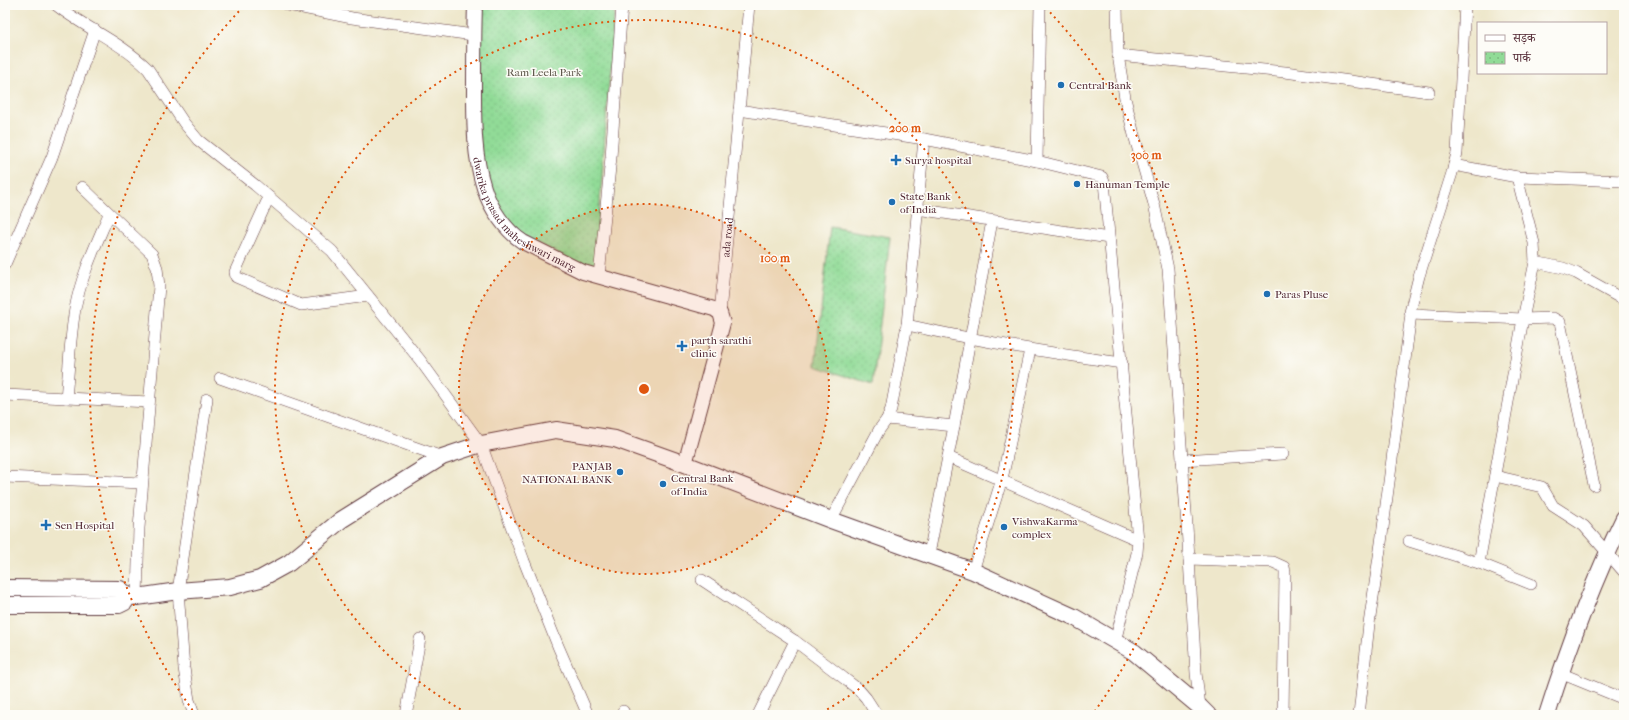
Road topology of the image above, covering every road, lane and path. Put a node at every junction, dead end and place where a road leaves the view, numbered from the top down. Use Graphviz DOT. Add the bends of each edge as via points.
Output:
graph roads {
  1 [pos="56,5"];
  2 [pos="288,5"];
  3 [pos="475,5"];
  4 [pos="622,5"];
  5 [pos="749,5"];
  6 [pos="1040,5"];
  7 [pos="1117,5"];
  8 [pos="1465,5"];
  9 [pos="331,9"];
  10 [pos="95,30"];
  11 [pos="474,35"];
  12 [pos="1118,55"];
  13 [pos="1429,92"];
  14 [pos="739,110"];
  15 [pos="924,139"];
  16 [pos="1037,162"];
  17 [pos="1463,167"];
  18 [pos="1517,177"];
  19 [pos="1624,181"];
  20 [pos="82,187"];
  21 [pos="269,197"];
  22 [pos="917,209"];
  23 [pos="109,214"];
  24 [pos="992,221"];
  25 [pos="1109,238"];
  26 [pos="1535,262"];
  27 [pos="5,264"];
  28 [pos="599,276"];
  29 [pos="368,296"];
  30 [pos="1624,300"];
  31 [pos="720,313"];
  32 [pos="1418,314"];
  33 [pos="1523,319"];
  34 [pos="907,325"];
  35 [pos="970,339"];
  36 [pos="1030,350"];
  37 [pos="1122,363"];
  38 [pos="220,378"];
  39 [pos="5,395"];
  40 [pos="66,398"];
  41 [pos="207,399"];
  42 [pos="149,402"];
  43 [pos="887,419"];
  44 [pos="954,426"];
  45 [pos="481,444"];
  46 [pos="1283,454"];
  47 [pos="442,457"];
  48 [pos="948,457"];
  49 [pos="1182,460"];
  50 [pos="685,464"];
  51 [pos="1495,476"];
  52 [pos="5,477"];
  53 [pos="1002,479"];
  54 [pos="142,483"];
  55 [pos="1594,485"];
  56 [pos="1624,518"];
  57 [pos="831,520"];
  58 [pos="1138,540"];
  59 [pos="1409,541"];
  60 [pos="1607,553"];
  61 [pos="929,554"];
  62 [pos="1189,560"];
  63 [pos="1479,563"];
  64 [pos="973,570"];
  65 [pos="1624,572"];
  66 [pos="702,580"];
  67 [pos="1531,584"];
  68 [pos="5,588"];
  69 [pos="178,591"];
  70 [pos="133,596"];
  71 [pos="5,605"];
  72 [pos="420,639"];
  73 [pos="795,641"];
  74 [pos="1115,642"];
  75 [pos="1560,673"];
  76 [pos="1624,699"];
  77 [pos="1204,711"];
  78 [pos="194,715"];
  79 [pos="406,715"];
  80 [pos="588,715"];
  81 [pos="758,715"];
  82 [pos="877,715"];
  83 [pos="1283,715"];
  84 [pos="1359,715"];
  85 [pos="1547,715"];
  1 -- 10 [label="street"];
  2 -- 9 [label="street"];
  3 -- 11 [label="street, dwarika prasad maheshwari marg"];
  4 -- 28 [label="street"];
  5 -- 14 [label="street, ada road"];
  6 -- 16 [label="street"];
  7 -- 12 [label="street"];
  8 -- 17 [label="street" via="1457,153"];
  9 -- 11 [label="street"];
  10 -- 21 [label="street" via="141,62 198,140"];
  10 -- 27 [label="street" via="52,157"];
  11 -- 28 [label="street, dwarika prasad maheshwari marg" via="475,135 484,189 489,200 515,236 583,272"];
  12 -- 13 [label="street" via="1285,72"];
  12 -- 49 [label="street" via="1125,98 1168,269"];
  14 -- 15 [label="street"];
  14 -- 31 [label="street, ada road"];
  15 -- 16 [label="street"];
  15 -- 22 [label="street"];
  16 -- 25 [label="street" via="1102,177"];
  17 -- 18 [label="street"];
  17 -- 32 [label="street" via="1419,276 1410,312"];
  18 -- 19 [label="street"];
  18 -- 26 [label="street" via="1534,243"];
  20 -- 23 [label="street"];
  21 -- 29 [label="street" via="332,251"];
  21 -- 29 [label="street" via="235,272 236,277 301,305"];
  22 -- 24 [label="street"];
  22 -- 34 [label="street"];
  23 -- 40 [label="street" via="87,266 75,309"];
  23 -- 42 [label="street" via="152,254 157,268 159,286"];
  24 -- 25 [label="street"];
  24 -- 35 [label="street"];
  25 -- 37 [label="street"];
  26 -- 30 [label="street" via="1562,268"];
  26 -- 33 [label="street"];
  28 -- 31 [label="street, dwarika prasad maheshwari marg" via="700,304"];
  29 -- 45 [label="street" via="420,360"];
  31 -- 50 [label="street, ada road" via="723,323"];
  32 -- 33 [label="street"];
  32 -- 84 [label="street" via="1369,624"];
  33 -- 51 [label="street"];
  33 -- 55 [label="street" via="1553,318 1560,322"];
  34 -- 35 [label="street"];
  34 -- 43 [label="street"];
  35 -- 36 [label="street"];
  35 -- 44 [label="street"];
  36 -- 37 [label="street"];
  36 -- 53 [label="street"];
  37 -- 58 [label="street"];
  38 -- 47 [label="street"];
  39 -- 40 [label="street"];
  40 -- 42 [label="street"];
  41 -- 69 [label="street"];
  42 -- 54 [label="street"];
  43 -- 44 [label="street"];
  43 -- 57 [label="street"];
  44 -- 48 [label="street"];
  45 -- 47 [label="main road"];
  45 -- 50 [label="main road" via="556,430 614,440"];
  45 -- 80 [label="street" via="524,561"];
  46 -- 49 [label="street"];
  47 -- 69 [label="main road" via="341,520 289,563 260,579 230,587"];
  48 -- 53 [label="street"];
  48 -- 61 [label="street"];
  49 -- 62 [label="street"];
  50 -- 57 [label="main road"];
  51 -- 60 [label="street" via="1542,487 1553,506 1584,526"];
  51 -- 63 [label="street"];
  52 -- 54 [label="street"];
  53 -- 58 [label="street"];
  53 -- 64 [label="street"];
  54 -- 70 [label="street"];
  56 -- 60 [label="main road"];
  57 -- 61 [label="main road"];
  58 -- 74 [label="street"];
  59 -- 63 [label="street"];
  60 -- 65 [label="street"];
  60 -- 75 [label="main road"];
  61 -- 64 [label="main road"];
  62 -- 77 [label="street" via="1196,673"];
  62 -- 83 [label="street" via="1273,562 1284,567"];
  63 -- 67 [label="street"];
  64 -- 74 [label="main road" via="1074,617"];
  66 -- 73 [label="street"];
  68 -- 70 [label="main road" via="120,590"];
  69 -- 70 [label="main road"];
  69 -- 78 [label="street" via="184,668"];
  70 -- 71 [label="main road" via="119,605"];
  72 -- 79 [label="street"];
  73 -- 81 [label="street"];
  73 -- 82 [label="street" via="858,690"];
  74 -- 77 [label="main road" via="1146,662"];
  75 -- 76 [label="street"];
  75 -- 85 [label="main road"];
}
